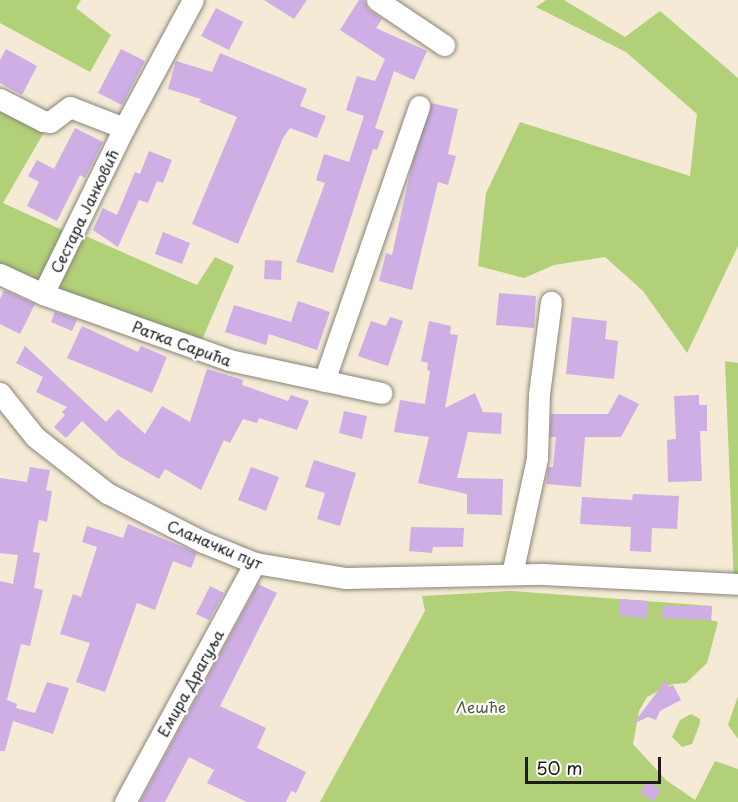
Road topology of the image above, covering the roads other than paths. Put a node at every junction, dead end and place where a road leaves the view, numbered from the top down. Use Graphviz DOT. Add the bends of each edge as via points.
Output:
graph roads {
  1 [pos="194,0"];
  2 [pos="377,0"];
  3 [pos="444,45"];
  4 [pos="0,99"];
  5 [pos="418,106"];
  6 [pos="124,128"];
  7 [pos="0,274"];
  8 [pos="43,294"];
  9 [pos="551,302"];
  10 [pos="324,381"];
  11 [pos="0,393"];
  12 [pos="381,393"];
  13 [pos="255,563"];
  14 [pos="512,574"];
  15 [pos="738,584"];
  16 [pos="125,802"];
  1 -- 6 [label="street, Сестара Јанковић"];
  2 -- 3 [label="street"];
  4 -- 6 [label="street" via="43,121 50,122 70,107"];
  5 -- 10 [label="street"];
  6 -- 8 [label="street, Сестара Јанковић"];
  7 -- 8 [label="street, Ратка Сарића"];
  8 -- 10 [label="street, Ратка Сарића" via="229,360"];
  9 -- 14 [label="street" via="539,394 537,458"];
  10 -- 12 [label="street, Ратка Сарића"];
  11 -- 13 [label="street, Сланачки пут" via="35,437 107,493 203,542"];
  13 -- 14 [label="street, Сланачки пут" via="346,578"];
  13 -- 16 [label="street, Емира Драгуља"];
  14 -- 15 [label="street, Сланачки пут"];
}
